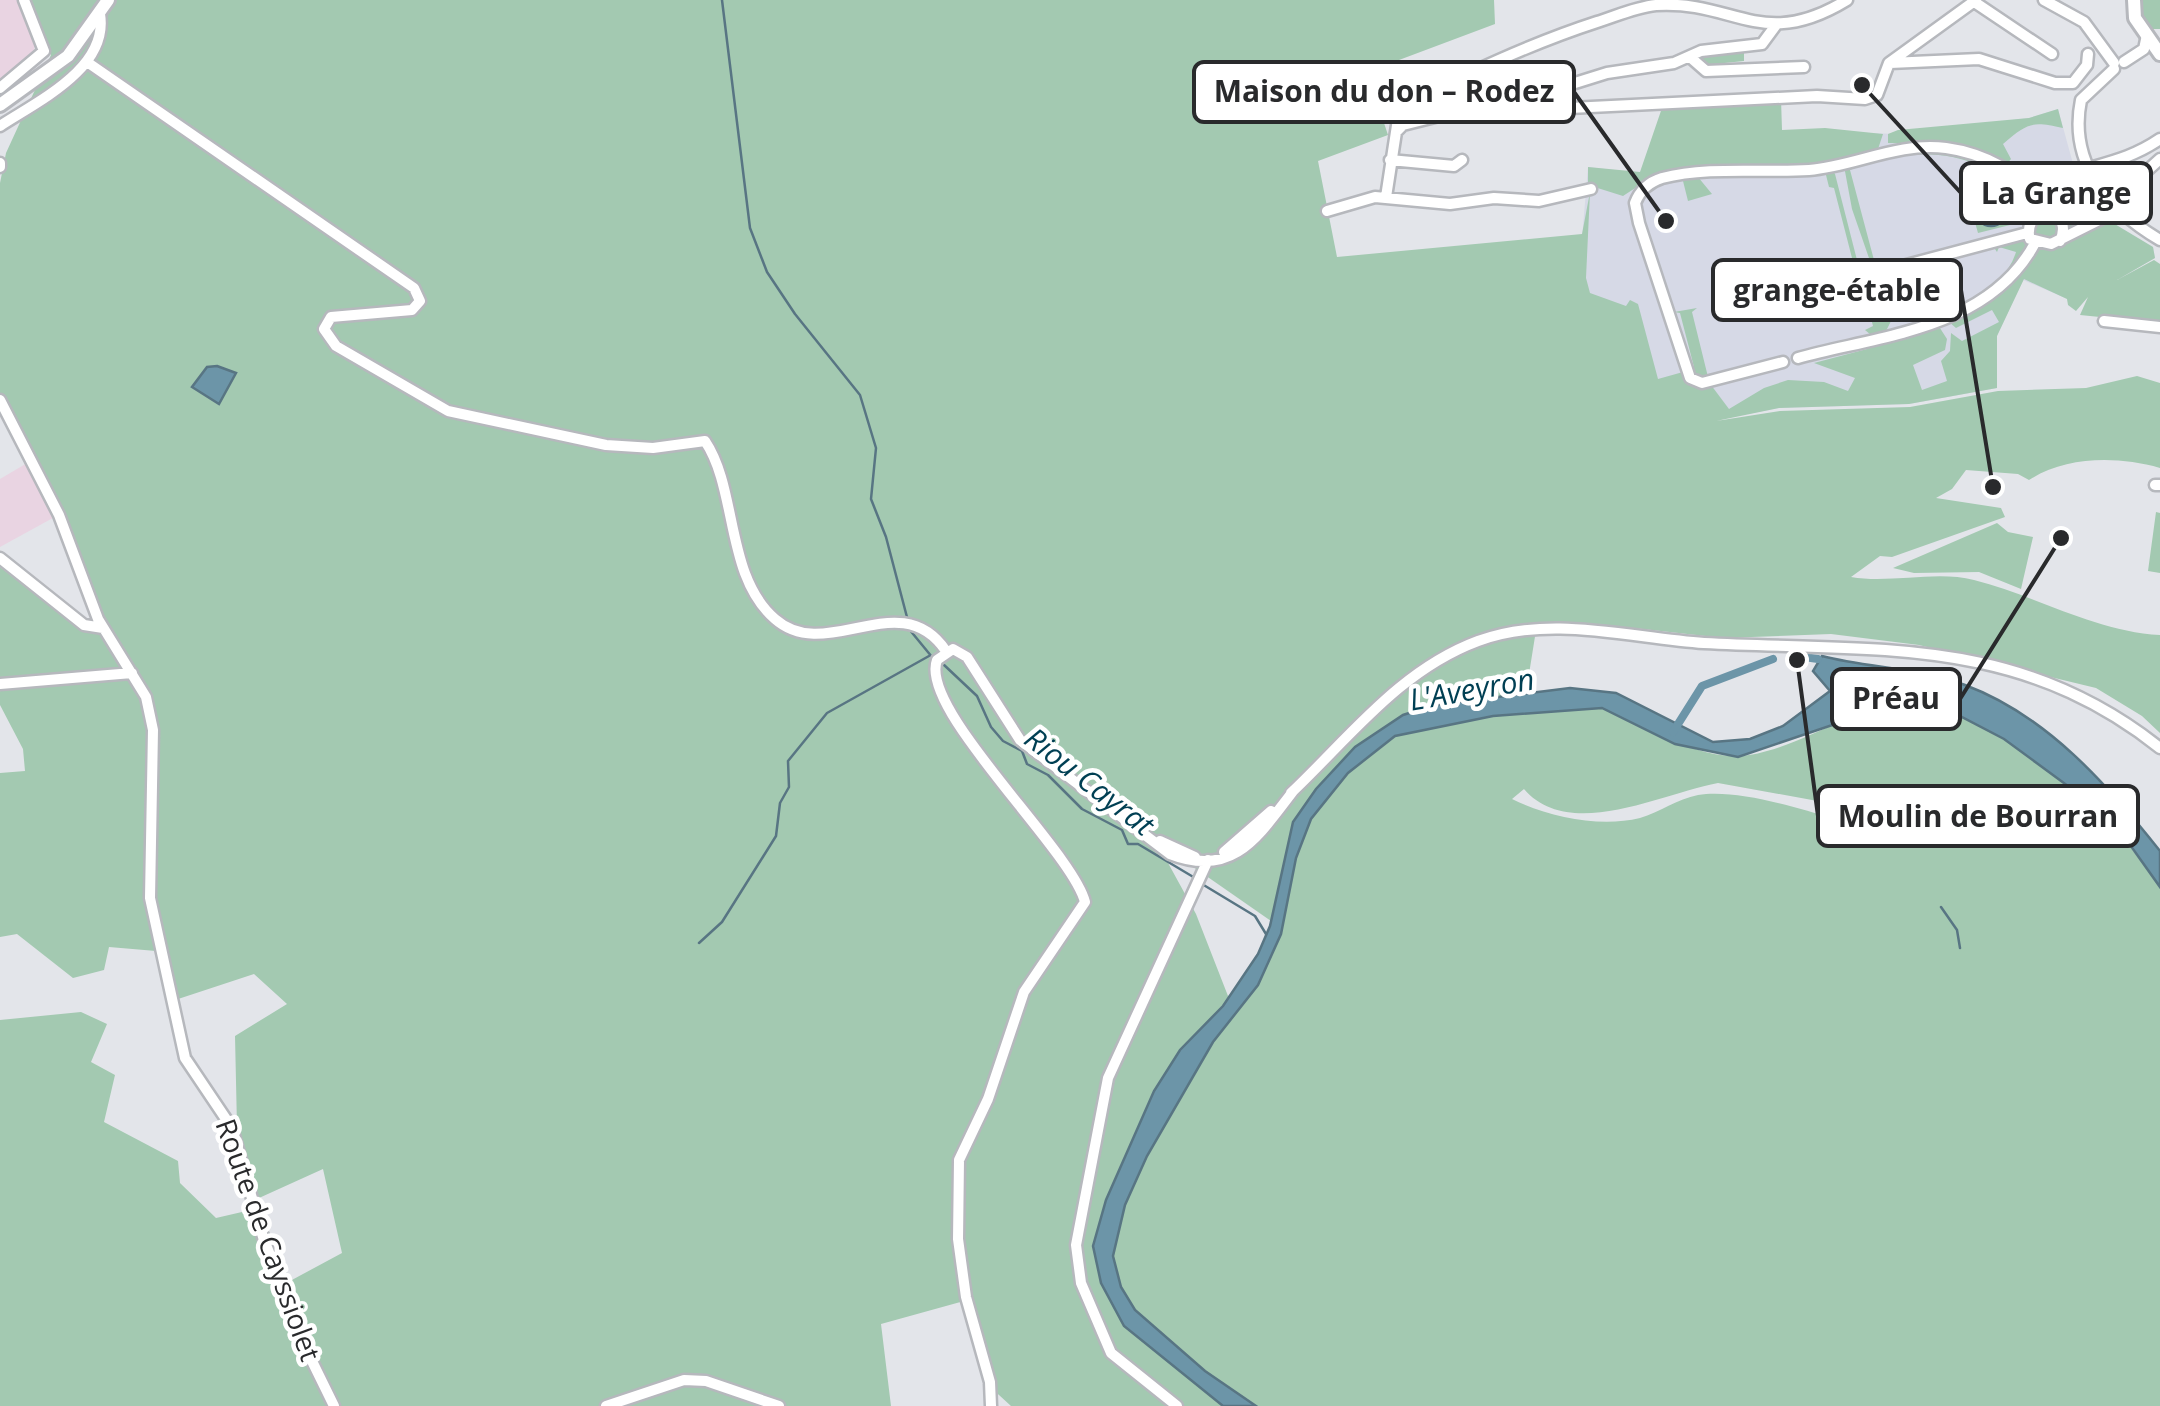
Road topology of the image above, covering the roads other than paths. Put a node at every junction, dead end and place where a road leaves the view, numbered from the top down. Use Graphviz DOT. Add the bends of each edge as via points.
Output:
graph roads {
  1 [pos="24,0"];
  2 [pos="108,0"];
  3 [pos="1847,0"];
  4 [pos="2044,0"];
  5 [pos="2135,0"];
  6 [pos="1976,2"];
  7 [pos="100,14"];
  8 [pos="1776,25"];
  9 [pos="2152,48"];
  10 [pos="2052,54"];
  11 [pos="2088,54"];
  12 [pos="1690,57"];
  13 [pos="88,62"];
  14 [pos="1890,63"];
  15 [pos="2118,65"];
  16 [pos="1804,66"];
  17 [pos="1575,83"];
  18 [pos="0,88"];
  19 [pos="0,105"];
  20 [pos="1400,106"];
  21 [pos="1387,113"];
  22 [pos="0,126"];
  23 [pos="1396,132"];
  24 [pos="2160,139"];
  25 [pos="2160,159"];
  26 [pos="1390,160"];
  27 [pos="1462,160"];
  28 [pos="2087,169"];
  29 [pos="1591,189"];
  30 [pos="1386,197"];
  31 [pos="2044,202"];
  32 [pos="2115,209"];
  33 [pos="1327,211"];
  34 [pos="2027,233"];
  35 [pos="2160,240"];
  36 [pos="2060,241"];
  37 [pos="2035,244"];
  38 [pos="1866,276"];
  39 [pos="2104,321"];
  40 [pos="2160,327"];
  41 [pos="1798,358"];
  42 [pos="1784,362"];
  43 [pos="0,400"];
  44 [pos="0,558"];
  45 [pos="103,628"];
  46 [pos="944,652"];
  47 [pos="132,673"];
  48 [pos="0,684"];
  49 [pos="2160,748"];
  50 [pos="1208,860"];
  51 [pos="334,1406"];
  52 [pos="606,1406"];
  53 [pos="779,1406"];
  54 [pos="991,1406"];
  55 [pos="1177,1406"];
  1 -- 18 [label="street" via="44,51"];
  2 -- 7 [label="main road"];
  3 -- 8 [label="street" via="1809,20"];
  4 -- 15 [label="street" via="2084,22"];
  5 -- 9 [label="main road" via="2133,12"];
  6 -- 10 [label="street"];
  6 -- 14 [label="street"];
  7 -- 13 [label="street" via="102,28"];
  7 -- 19 [label="main road" via="48,74"];
  8 -- 12 [label="street" via="1762,44"];
  8 -- 20 [label="street" via="1686,5 1649,6 1530,43"];
  9 -- 15 [label="street"];
  11 -- 14 [label="street" via="2072,83 1979,60"];
  12 -- 16 [label="street" via="1706,71"];
  12 -- 17 [label="street"];
  13 -- 22 [label="street"];
  13 -- 46 [label="street" via="414,288 420,301 412,310 332,316 324,329 336,346 448,411 606,444 653,448 705,441 745,573 771,616 798,630 844,634 877,622 909,624 938,639"];
  14 -- 23 [label="street" via="1880,90 1865,99 1447,114"];
  15 -- 28 [label="street" via="2080,100 2080,152"];
  20 -- 21 [label="street"];
  20 -- 23 [label="street"];
  23 -- 26 [label="street"];
  24 -- 28 [label="street" via="2122,161"];
  25 -- 32 [label="street"];
  26 -- 27 [label="street" via="1454,166"];
  26 -- 30 [label="street"];
  28 -- 31 [label="street"];
  28 -- 32 [label="street"];
  29 -- 30 [label="street" via="1538,201 1450,204"];
  30 -- 33 [label="street"];
  31 -- 34 [label="street"];
  31 -- 36 [label="street" via="2063,222"];
  31 -- 42 [label="street" via="1990,161 1928,147 1886,150 1809,170 1677,176 1646,186 1635,203 1690,378 1702,383"];
  32 -- 35 [label="street"];
  32 -- 36 [label="street"];
  34 -- 37 [label="street"];
  34 -- 38 [label="street"];
  36 -- 37 [label="street"];
  37 -- 41 [label="street" via="2014,276 1968,310"];
  39 -- 40 [label="street"];
  43 -- 45 [label="street, Route de Cayssiolet" via="59,515"];
  44 -- 45 [label="street" via="84,625"];
  45 -- 47 [label="street, Route de Cayssiolet"];
  46 -- 50 [label="street" via="967,656 1020,740 1150,837"];
  46 -- 54 [label="street" via="934,677 992,773 1074,876 1085,902 1024,992 959,1160 958,1240"];
  47 -- 48 [label="street"];
  47 -- 51 [label="street, Route de Cayssiolet" via="153,730 150,898 185,1058 232,1128 255,1210"];
  49 -- 50 [label="street" via="2068,688 1954,658 1863,646 1541,629 1482,640 1414,674 1236,847"];
  50 -- 55 [label="street" via="1108,1078 1076,1245 1081,1284 1111,1353"];
  52 -- 53 [label="street" via="684,1380 706,1380"];
}
